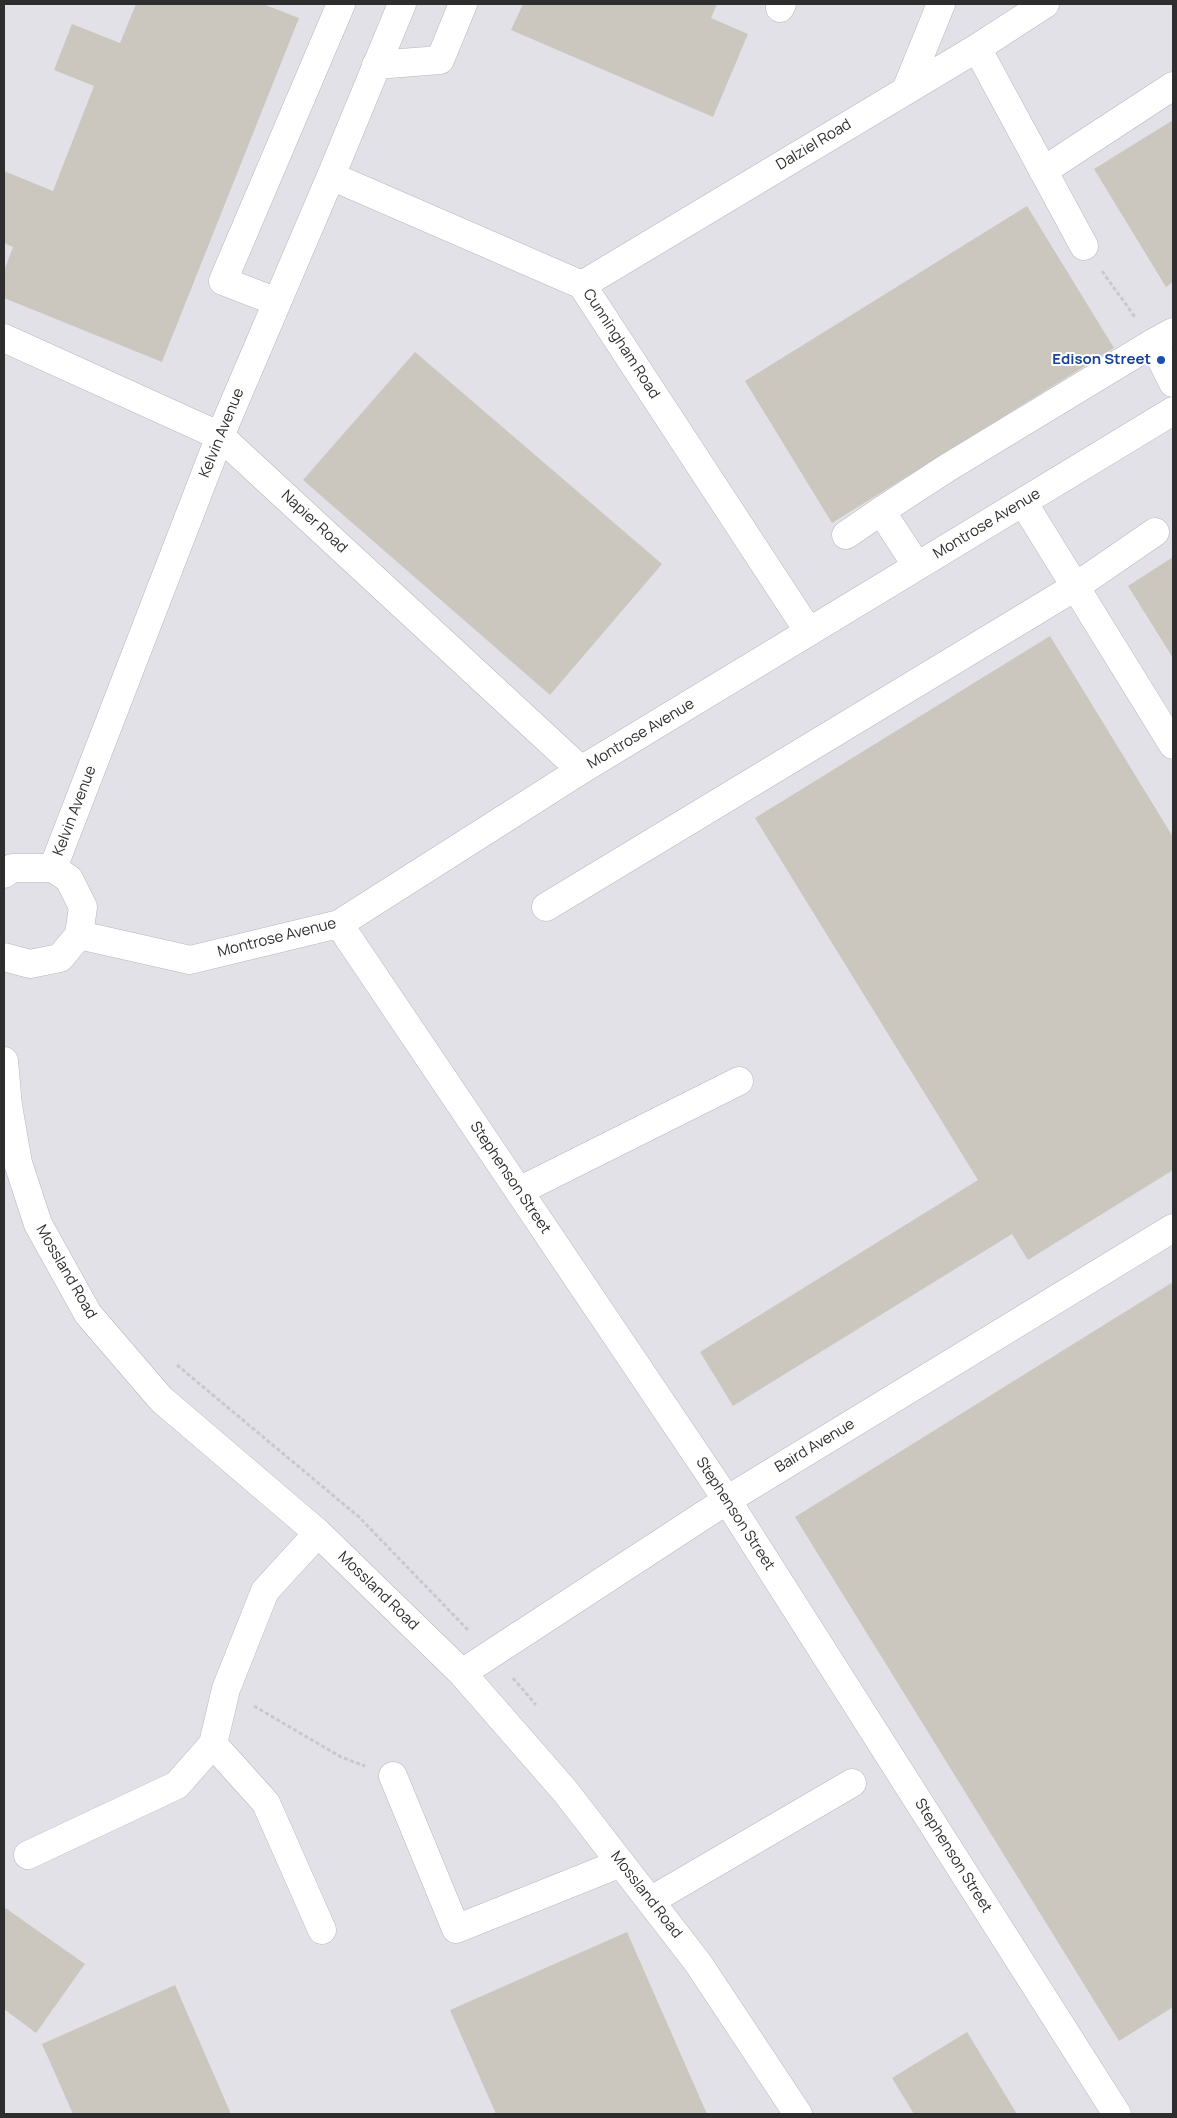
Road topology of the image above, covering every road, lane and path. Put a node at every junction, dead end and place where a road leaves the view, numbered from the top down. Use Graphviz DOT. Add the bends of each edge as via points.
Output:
graph roads {
  1 [pos="341,4"];
  2 [pos="402,4"];
  3 [pos="463,4"];
  4 [pos="941,4"];
  5 [pos="1045,4"];
  6 [pos="977,48"];
  7 [pos="376,65"];
  8 [pos="1173,86"];
  9 [pos="906,90"];
  10 [pos="1043,171"];
  11 [pos="332,176"];
  12 [pos="1084,246"];
  13 [pos="582,285"];
  14 [pos="276,302"];
  15 [pos="1163,337"];
  16 [pos="4,338"];
  17 [pos="1173,383"];
  18 [pos="1173,411"];
  19 [pos="220,436"];
  20 [pos="1023,502"];
  21 [pos="881,512"];
  22 [pos="1155,532"];
  23 [pos="846,534"];
  24 [pos="917,566"];
  25 [pos="1075,587"];
  26 [pos="808,632"];
  27 [pos="1173,745"];
  28 [pos="581,770"];
  29 [pos="53,868"];
  30 [pos="4,874"];
  31 [pos="546,907"];
  32 [pos="339,924"];
  33 [pos="79,935"];
  34 [pos="4,957"];
  35 [pos="4,1061"];
  36 [pos="739,1080"];
  37 [pos="519,1191"];
  38 [pos="1173,1228"];
  39 [pos="727,1500"];
  40 [pos="318,1533"];
  41 [pos="462,1673"];
  42 [pos="226,1689"];
  43 [pos="213,1744"];
  44 [pos="393,1776"];
  45 [pos="852,1783"];
  46 [pos="28,1855"];
  47 [pos="621,1863"];
  48 [pos="650,1900"];
  49 [pos="322,1930"];
  50 [pos="798,2114"];
  51 [pos="1117,2114"];
  1 -- 14 [label="street" via="223,281"];
  2 -- 7 [label="street, Kelvin Avenue"];
  3 -- 7 [label="street" via="440,60"];
  4 -- 9 [label="street"];
  5 -- 6 [label="street, Dalziel Road"];
  6 -- 9 [label="street, Dalziel Road"];
  6 -- 10 [label="street"];
  7 -- 11 [label="street, Kelvin Avenue"];
  8 -- 10 [label="street"];
  9 -- 13 [label="street, Dalziel Road"];
  10 -- 12 [label="street"];
  11 -- 13 [label="street, Cunningham Road"];
  11 -- 14 [label="street, Kelvin Avenue"];
  12 -- 15 [label="path"];
  13 -- 26 [label="street, Cunningham Road"];
  14 -- 19 [label="street, Kelvin Avenue"];
  15 -- 17 [label="street"];
  15 -- 21 [label="street" via="947,468"];
  16 -- 19 [label="street, Napier Road"];
  18 -- 20 [label="street, Montrose Avenue"];
  19 -- 28 [label="street, Napier Road"];
  19 -- 29 [label="street, Kelvin Avenue"];
  20 -- 24 [label="street, Montrose Avenue"];
  20 -- 25 [label="street"];
  21 -- 23 [label="street"];
  21 -- 24 [label="street"];
  22 -- 25 [label="street"];
  24 -- 26 [label="street, Montrose Avenue"];
  25 -- 27 [label="street"];
  25 -- 31 [label="street"];
  26 -- 28 [label="street, Montrose Avenue"];
  28 -- 32 [label="street, Montrose Avenue"];
  29 -- 30 [label="street" via="12,868"];
  29 -- 33 [label="street" via="69,879 83,907"];
  32 -- 33 [label="street, Montrose Avenue" via="190,960"];
  32 -- 37 [label="street, Stephenson Street"];
  33 -- 34 [label="street" via="60,958 30,964"];
  35 -- 40 [label="street, Mossland Road" via="18,1163 38,1224 88,1314 161,1399"];
  36 -- 37 [label="street"];
  37 -- 39 [label="street, Stephenson Street"];
  38 -- 39 [label="street, Baird Avenue"];
  39 -- 41 [label="street, Baird Avenue"];
  39 -- 51 [label="street, Stephenson Street"];
  40 -- 41 [label="street, Mossland Road"];
  40 -- 42 [label="street" via="265,1591"];
  41 -- 47 [label="street, Mossland Road" via="565,1791"];
  42 -- 43 [label="street"];
  42 -- 44 [label="path" via="341,1757"];
  43 -- 46 [label="street" via="177,1786"];
  43 -- 49 [label="street" via="266,1803"];
  44 -- 47 [label="street" via="456,1929"];
  45 -- 48 [label="street"];
  47 -- 48 [label="street, Mossland Road"];
  48 -- 50 [label="street, Mossland Road" via="698,1963"];
}
